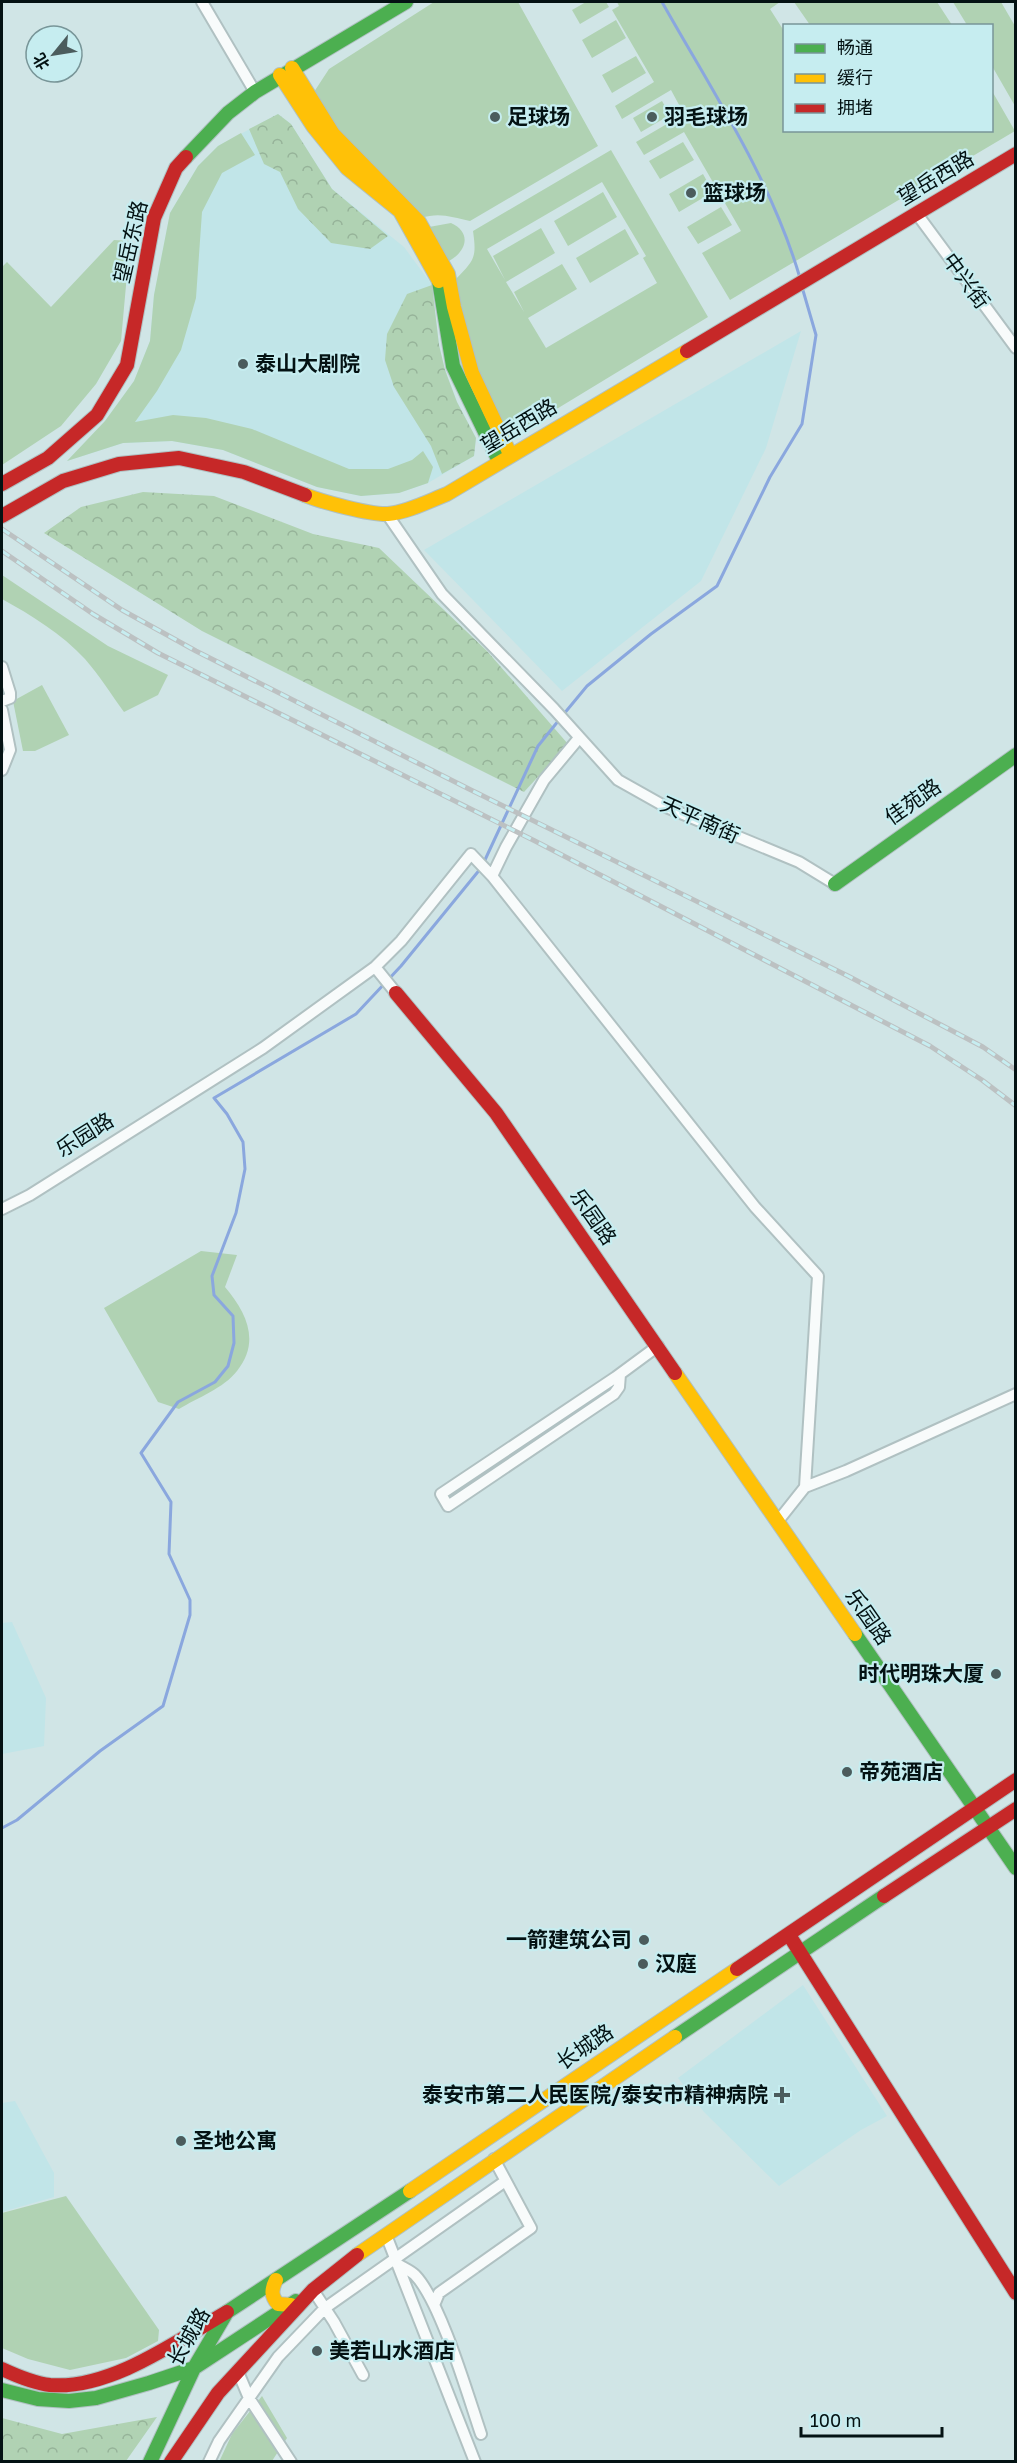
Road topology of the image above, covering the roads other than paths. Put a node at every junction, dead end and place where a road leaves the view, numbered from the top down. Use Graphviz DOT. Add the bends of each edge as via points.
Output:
graph roads {
  1 [pos="202,2"];
  2 [pos="406,2"];
  3 [pos="286,72"];
  4 [pos="255,92"];
  5 [pos="1016,154"];
  6 [pos="917,214"];
  7 [pos="1016,348"];
  8 [pos="48,458"];
  9 [pos="505,458"];
  10 [pos="63,481"];
  11 [pos="2,484"];
  12 [pos="387,514"];
  13 [pos="2,516"];
  14 [pos="2,667"];
  15 [pos="2,701"];
  16 [pos="2,710"];
  17 [pos="579,738"];
  18 [pos="1016,755"];
  19 [pos="2,770"];
  20 [pos="489,873"];
  21 [pos="835,884"];
  22 [pos="378,970"];
  23 [pos="396,993"];
  24 [pos="2,1209"];
  25 [pos="658,1346"];
  26 [pos="620,1374"];
  27 [pos="1016,1394"];
  28 [pos="805,1487"];
  29 [pos="778,1521"];
  30 [pos="1016,1780"];
  31 [pos="975,1809"];
  32 [pos="1016,1809"];
  33 [pos="989,1828"];
  34 [pos="1016,1868"];
  35 [pos="789,1935"];
  36 [pos="799,1952"];
  37 [pos="494,2159"];
  38 [pos="504,2182"];
  39 [pos="386,2235"];
  40 [pos="398,2261"];
  41 [pos="276,2280"];
  42 [pos="313,2290"];
  43 [pos="1016,2293"];
  44 [pos="291,2305"];
  45 [pos="434,2305"];
  46 [pos="325,2308"];
  47 [pos="227,2312"];
  48 [pos="194,2368"];
  49 [pos="2,2369"];
  50 [pos="238,2372"];
  51 [pos="363,2376"];
  52 [pos="2,2390"];
  53 [pos="249,2398"];
  54 [pos="481,2434"];
  55 [pos="150,2462"];
  56 [pos="171,2462"];
  57 [pos="209,2462"];
  58 [pos="291,2462"];
  59 [pos="474,2462"];
  1 -- 4 [label="street"];
  2 -- 3 [label="main road, 望岳东路"];
  3 -- 4 [label="main road, 望岳东路"];
  3 -- 9 [label="main road" via="313,126 347,168 400,211 439,281 453,366"];
  4 -- 8 [label="main road, 望岳东路" via="228,113 176,168 154,218 128,365 97,415"];
  5 -- 6 [label="main road, 望岳西路"];
  6 -- 7 [label="street, 中兴街"];
  6 -- 9 [label="main road, 望岳西路"];
  8 -- 10 [label="main road"];
  8 -- 11 [label="main road, 望岳东路"];
  9 -- 12 [label="main road, 望岳西路" via="447,494"];
  10 -- 12 [label="main road, 望岳西路" via="119,464 179,458 243,472 324,503"];
  10 -- 13 [label="main road, 望岳西路"];
  12 -- 17 [label="street, 天平南街" via="442,594"];
  14 -- 15 [label="street" via="10,698"];
  16 -- 19 [label="street" via="10,750"];
  17 -- 20 [label="street" via="544,780"];
  17 -- 21 [label="street, 天平南街" via="618,780 666,807 799,862"];
  18 -- 21 [label="main road, 佳苑路"];
  20 -- 22 [label="street" via="471,854"];
  20 -- 28 [label="street" via="755,1207 818,1276"];
  22 -- 23 [label="street, 乐园路"];
  22 -- 24 [label="street, 乐园路" via="263,1048"];
  23 -- 25 [label="main road, 乐园路" via="496,1113"];
  25 -- 26 [label="street"];
  25 -- 29 [label="main road, 乐园路"];
  26 -- 26 [label="street" via="441,1494 448,1506 614,1394 620,1387"];
  27 -- 28 [label="street"];
  28 -- 29 [label="street"];
  29 -- 31 [label="main road, 乐园路"];
  30 -- 31 [label="main road, 长城路"];
  31 -- 33 [label="main road, 乐园路"];
  31 -- 35 [label="main road, 长城路"];
  32 -- 33 [label="main road, 长城路"];
  33 -- 34 [label="main road, 乐园路"];
  33 -- 36 [label="main road, 长城路"];
  35 -- 36 [label="main road"];
  35 -- 41 [label="main road, 长城路"];
  36 -- 37 [label="main road, 长城路"];
  36 -- 43 [label="main road"];
  37 -- 38 [label="street"];
  37 -- 39 [label="main road, 长城路"];
  38 -- 40 [label="street"];
  38 -- 45 [label="street" via="531,2229 439,2293"];
  39 -- 40 [label="street"];
  39 -- 42 [label="main road, 长城路"];
  40 -- 45 [label="street" via="415,2274"];
  40 -- 46 [label="street"];
  40 -- 59 [label="street"];
  41 -- 44 [label="main road" via="271,2290 273,2298 278,2304"];
  41 -- 47 [label="main road, 长城路"];
  42 -- 44 [label="main road"];
  42 -- 46 [label="street"];
  42 -- 50 [label="main road, 长城路"];
  44 -- 48 [label="main road"];
  45 -- 54 [label="street"];
  46 -- 51 [label="street"];
  46 -- 53 [label="street" via="278,2357"];
  47 -- 48 [label="main road, 长城路"];
  47 -- 49 [label="main road" via="119,2371 77,2383 30,2381"];
  48 -- 52 [label="main road" via="96,2398 38,2399"];
  48 -- 55 [label="main road, 长城路"];
  50 -- 53 [label="street"];
  50 -- 56 [label="main road, 长城路" via="218,2393"];
  53 -- 57 [label="street"];
  53 -- 58 [label="street"];
}
